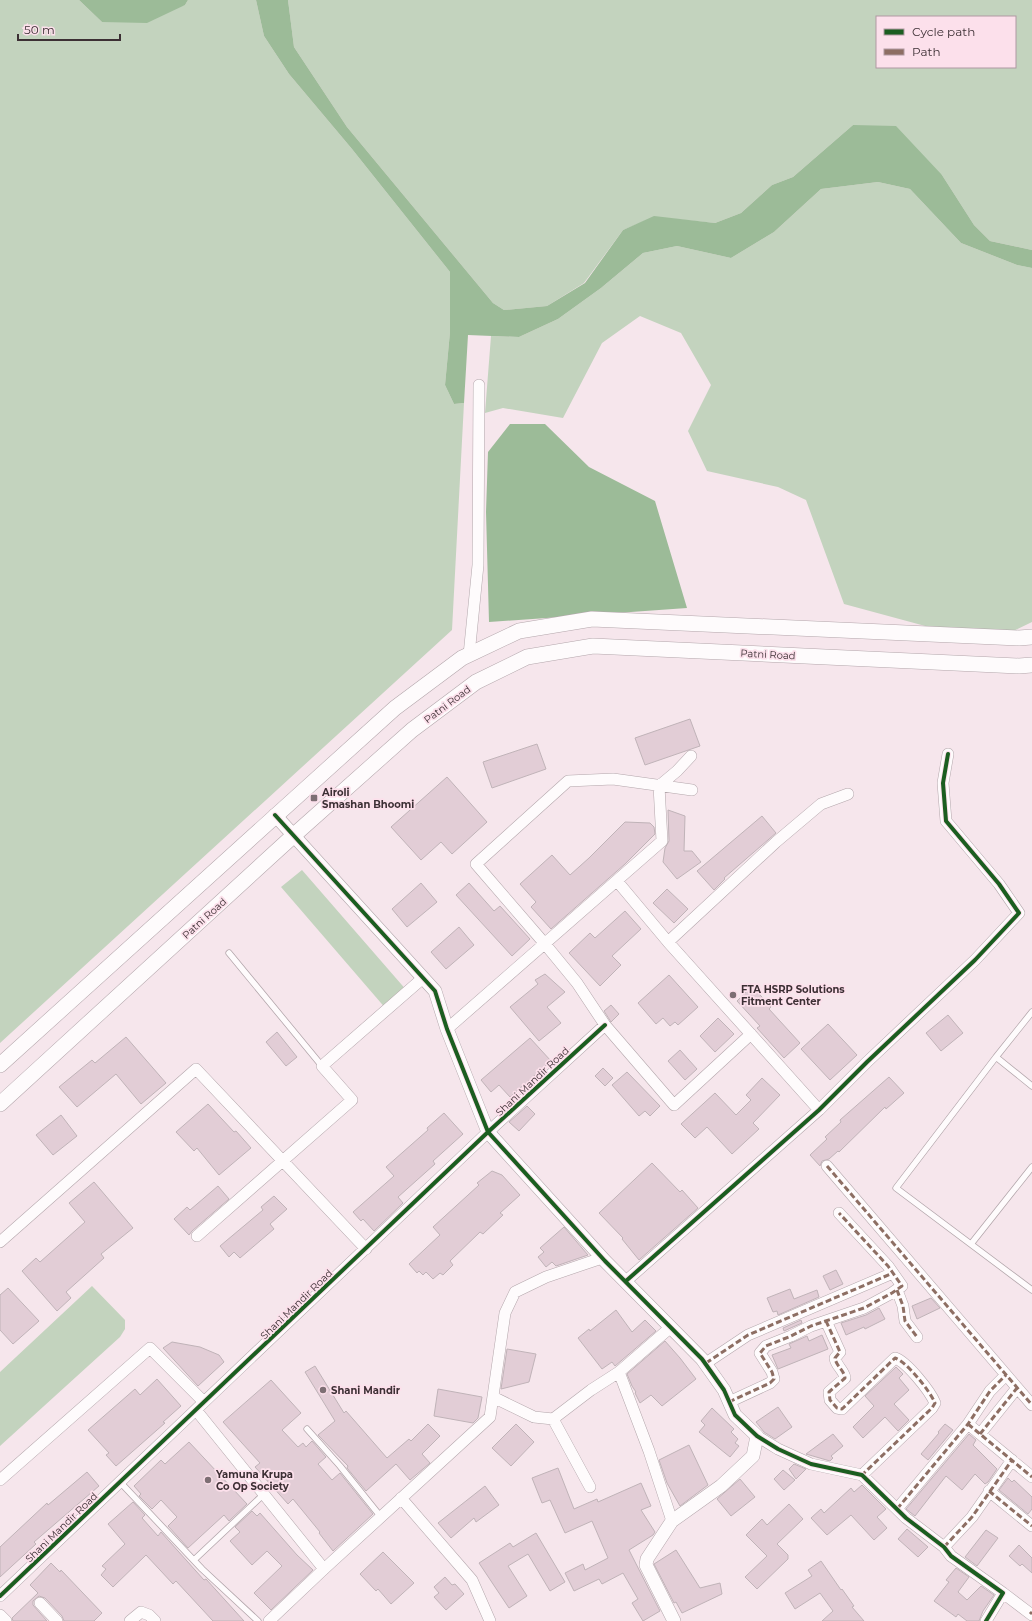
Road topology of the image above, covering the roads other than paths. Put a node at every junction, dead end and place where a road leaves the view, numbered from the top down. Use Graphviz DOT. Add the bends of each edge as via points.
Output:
graph roads {
  1 [pos="479,385"];
  2 [pos="1032,638"];
  3 [pos="469,655"];
  4 [pos="1032,665"];
  5 [pos="948,754"];
  6 [pos="691,756"];
  7 [pos="659,786"];
  8 [pos="692,790"];
  9 [pos="848,794"];
  10 [pos="275,815"];
  11 [pos="293,836"];
  12 [pos="617,881"];
  13 [pos="668,942"];
  14 [pos="545,944"];
  15 [pos="229,953"];
  16 [pos="423,978"];
  17 [pos="1032,1012"];
  18 [pos="605,1025"];
  19 [pos="447,1028"];
  20 [pos="751,1034"];
  21 [pos="996,1057"];
  22 [pos="0,1065"];
  23 [pos="322,1066"];
  24 [pos="1032,1086"];
  25 [pos="0,1104"];
  26 [pos="819,1110"];
  27 [pos="488,1132"];
  28 [pos="282,1162"];
  29 [pos="827,1166"];
  30 [pos="1032,1167"];
  31 [pos="839,1213"];
  32 [pos="197,1236"];
  33 [pos="0,1242"];
  34 [pos="971,1244"];
  35 [pos="366,1249"];
  36 [pos="602,1258"];
  37 [pos="893,1273"];
  38 [pos="626,1281"];
  39 [pos="896,1290"];
  40 [pos="1032,1290"];
  41 [pos="826,1321"];
  42 [pos="671,1327"];
  43 [pos="917,1337"];
  44 [pos="706,1363"];
  45 [pos="619,1372"];
  46 [pos="1006,1375"];
  47 [pos="1017,1388"];
  48 [pos="493,1397"];
  49 [pos="729,1402"];
  50 [pos="1032,1405"];
  51 [pos="200,1406"];
  52 [pos="553,1419"];
  53 [pos="968,1424"];
  54 [pos="307,1429"];
  55 [pos="980,1434"];
  56 [pos="757,1436"];
  57 [pos="1012,1460"];
  58 [pos="862,1475"];
  59 [pos="1032,1477"];
  60 [pos="0,1480"];
  61 [pos="120,1482"];
  62 [pos="590,1486"];
  63 [pos="989,1491"];
  64 [pos="264,1494"];
  65 [pos="401,1498"];
  66 [pos="897,1509"];
  67 [pos="381,1516"];
  68 [pos="672,1521"];
  69 [pos="1032,1526"];
  70 [pos="944,1547"];
  71 [pos="194,1560"];
  72 [pos="324,1569"];
  73 [pos="1003,1593"];
  74 [pos="0,1596"];
  75 [pos="40,1603"];
  76 [pos="1031,1613"];
  77 [pos="0,1615"];
  78 [pos="6,1621"];
  79 [pos="57,1621"];
  80 [pos="130,1621"];
  81 [pos="155,1621"];
  82 [pos="258,1621"];
  83 [pos="269,1621"];
  84 [pos="490,1621"];
  85 [pos="674,1621"];
  86 [pos="986,1621"];
  1 -- 3 [label="street" via="478,565"];
  2 -- 3 [label="main road" via="592,619 519,631"];
  3 -- 10 [label="main road" via="395,708"];
  4 -- 11 [label="main road, Patni Road" via="594,646 527,657 476,682 412,730"];
  5 -- 26 [label="street" via="943,783 946,821 999,884 1019,913 975,960"];
  6 -- 7 [label="street"];
  7 -- 8 [label="street"];
  7 -- 12 [label="street" via="662,841"];
  7 -- 14 [label="street" via="613,779 568,781 476,864"];
  9 -- 13 [label="street" via="821,804"];
  10 -- 11 [label="street"];
  10 -- 22 [label="main road"];
  11 -- 16 [label="street"];
  11 -- 25 [label="main road, Patni Road"];
  12 -- 13 [label="street"];
  12 -- 14 [label="street"];
  13 -- 20 [label="street"];
  14 -- 18 [label="street"];
  14 -- 19 [label="street"];
  15 -- 23 [label="lane"];
  16 -- 19 [label="street" via="435,991"];
  16 -- 23 [label="street"];
  17 -- 21 [label="lane"];
  18 -- 20 [label="street" via="674,1105"];
  18 -- 27 [label="street, Shani Mandir Road"];
  19 -- 27 [label="street"];
  20 -- 26 [label="street"];
  21 -- 24 [label="lane"];
  21 -- 34 [label="lane" via="896,1188"];
  23 -- 28 [label="street" via="352,1100"];
  26 -- 38 [label="street"];
  27 -- 35 [label="street, Shani Mandir Road"];
  27 -- 36 [label="street"];
  28 -- 32 [label="street"];
  28 -- 33 [label="street" via="196,1069"];
  28 -- 35 [label="street"];
  29 -- 46 [label="street"];
  30 -- 34 [label="lane"];
  31 -- 37 [label="street"];
  34 -- 40 [label="lane"];
  35 -- 51 [label="street, Shani Mandir Road"];
  36 -- 38 [label="street"];
  36 -- 48 [label="street" via="546,1277 515,1292 505,1313"];
  37 -- 39 [label="street" via="902,1286"];
  37 -- 44 [label="street" via="748,1335"];
  38 -- 42 [label="street"];
  39 -- 41 [label="street" via="864,1308"];
  39 -- 43 [label="street" via="903,1306 905,1321"];
  41 -- 49 [label="street" via="766,1346 760,1353 774,1379"];
  41 -- 58 [label="street" via="840,1352 835,1358 836,1363 845,1378 829,1392 830,1400 837,1408 842,1409 895,1358 903,1362 932,1396 935,1404"];
  42 -- 44 [label="street"];
  42 -- 45 [label="street"];
  44 -- 49 [label="street"];
  45 -- 52 [label="street"];
  45 -- 68 [label="street"];
  46 -- 47 [label="street"];
  46 -- 53 [label="street" via="990,1391"];
  47 -- 50 [label="street"];
  47 -- 55 [label="street"];
  48 -- 52 [label="street" via="534,1417"];
  48 -- 65 [label="street" via="490,1417"];
  49 -- 56 [label="street" via="735,1415"];
  51 -- 60 [label="street" via="150,1348"];
  51 -- 61 [label="street, Shani Mandir Road"];
  51 -- 64 [label="street"];
  52 -- 62 [label="street"];
  53 -- 55 [label="street"];
  53 -- 66 [label="street"];
  54 -- 67 [label="lane"];
  55 -- 57 [label="street"];
  56 -- 58 [label="street" via="811,1464"];
  56 -- 68 [label="street" via="753,1456 721,1486"];
  57 -- 59 [label="street"];
  57 -- 63 [label="street"];
  58 -- 66 [label="street"];
  61 -- 71 [label="lane"];
  61 -- 74 [label="street, Shani Mandir Road"];
  63 -- 69 [label="street"];
  63 -- 70 [label="street" via="972,1517"];
  64 -- 71 [label="lane"];
  64 -- 72 [label="street"];
  65 -- 67 [label="street"];
  65 -- 84 [label="street" via="472,1580"];
  66 -- 70 [label="street"];
  67 -- 72 [label="street"];
  68 -- 85 [label="street" via="647,1559 646,1565"];
  70 -- 73 [label="street" via="951,1556"];
  71 -- 82 [label="lane"];
  72 -- 83 [label="street"];
  73 -- 76 [label="street"];
  73 -- 86 [label="street"];
  75 -- 79 [label="street"];
  77 -- 78 [label="street"];
  80 -- 81 [label="street" via="141,1612"];
}
